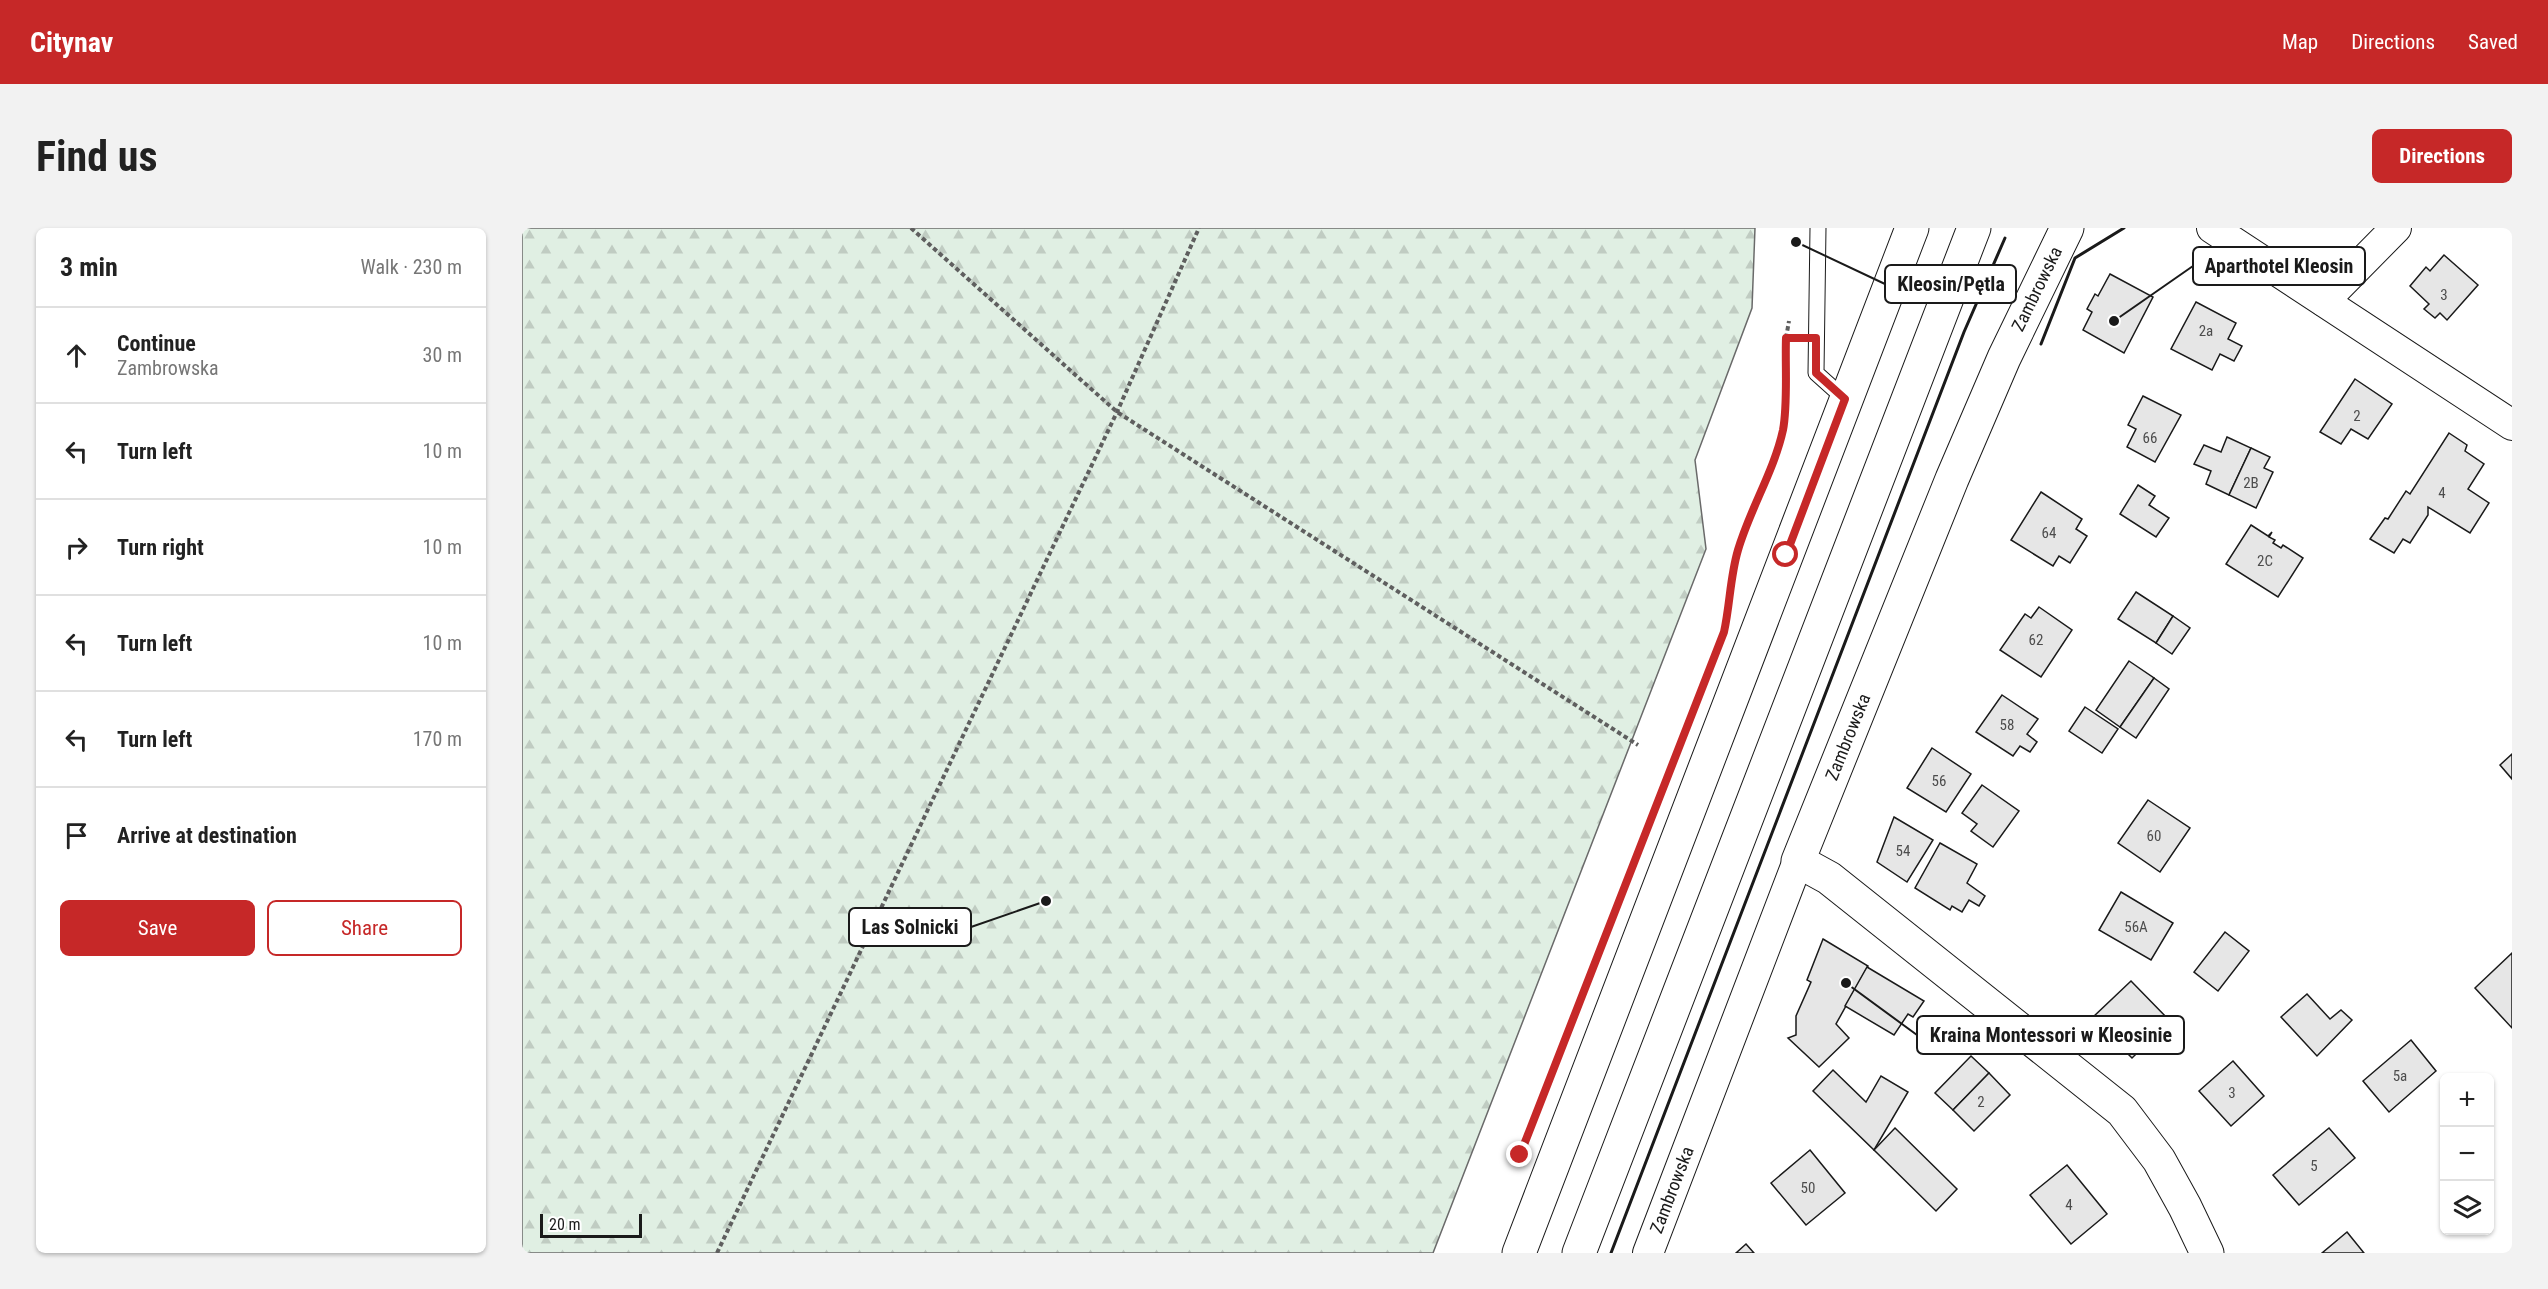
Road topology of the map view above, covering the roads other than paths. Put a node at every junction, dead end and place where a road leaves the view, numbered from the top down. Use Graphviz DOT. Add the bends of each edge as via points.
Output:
graph roads {
  1 [pos="1818,228"];
  2 [pos="1912,228"];
  3 [pos="1974,228"];
  4 [pos="2067,228"];
  5 [pos="2212,228"];
  6 [pos="2396,228"];
  7 [pos="2324,301"];
  8 [pos="1845,399"];
  9 [pos="2512,425"];
  10 [pos="1798,861"];
  11 [pos="1519,1253"];
  12 [pos="1579,1253"];
  13 [pos="1648,1253"];
  14 [pos="2207,1253"];
  1 -- 8 [label="lane" via="1816,373"];
  2 -- 8 [label="main road"];
  3 -- 12 [label="main road"];
  4 -- 10 [label="main road, Zambrowska" via="2004,358 1952,479"];
  5 -- 7 [label="street"];
  6 -- 7 [label="street"];
  7 -- 9 [label="street"];
  8 -- 11 [label="main road"];
  10 -- 13 [label="street, Zambrowska"];
  10 -- 14 [label="main road" via="1828,878 2122,1111 2159,1160"];
}
